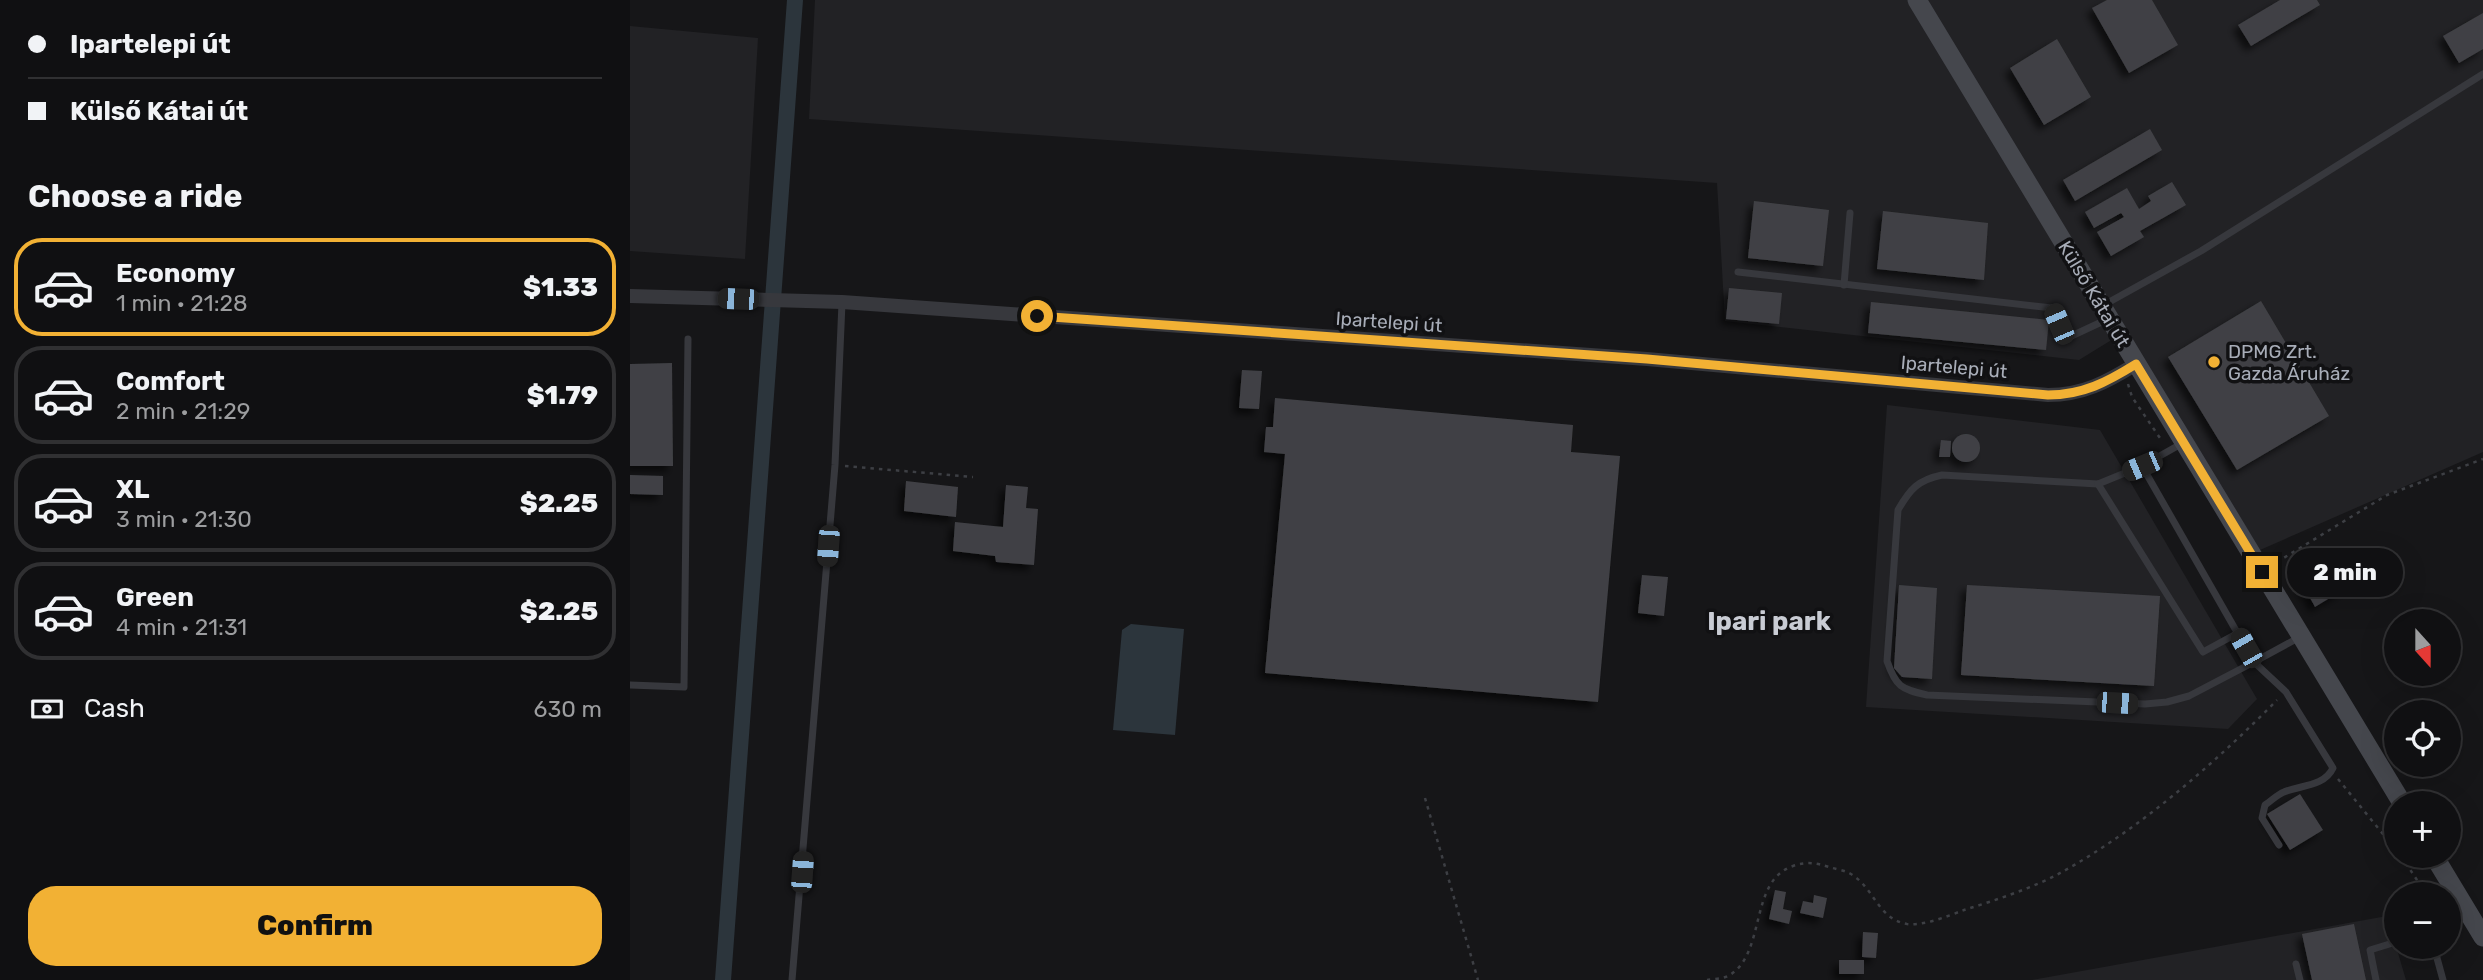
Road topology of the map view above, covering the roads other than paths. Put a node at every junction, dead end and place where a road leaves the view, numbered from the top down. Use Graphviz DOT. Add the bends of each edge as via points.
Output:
graph roads {
  1 [pos="1917,0"];
  2 [pos="2483,74"];
  3 [pos="1850,213"];
  4 [pos="1738,272"];
  5 [pos="1844,285"];
  6 [pos="630,296"];
  7 [pos="842,302"];
  8 [pos="2105,313"];
  9 [pos="688,339"];
  10 [pos="2130,368"];
  11 [pos="2176,447"];
  12 [pos="2142,466"];
  13 [pos="2098,484"];
  14 [pos="2238,633"];
  15 [pos="2301,636"];
  16 [pos="2254,662"];
  17 [pos="630,685"];
  18 [pos="2395,791"];
  19 [pos="2279,845"];
  20 [pos="2441,868"];
  21 [pos="2483,937"];
  22 [pos="2384,946"];
  23 [pos="2437,959"];
  24 [pos="2296,964"];
  25 [pos="792,980"];
  26 [pos="2300,980"];
  27 [pos="2376,980"];
  28 [pos="2443,980"];
  1 -- 8 [label="main road, Külső Kátai út"];
  2 -- 8 [label="lane"];
  3 -- 5 [label="lane"];
  4 -- 5 [label="lane"];
  5 -- 8 [label="lane" via="2052,308 2065,339"];
  6 -- 7 [label="street, Ipartelepi út"];
  7 -- 10 [label="street, Ipartelepi út" via="1647,359 2048,395 2087,390"];
  7 -- 25 [label="lane" via="835,465"];
  8 -- 10 [label="main road, Külső Kátai út"];
  9 -- 17 [label="lane" via="684,687"];
  10 -- 11 [label="main road, Külső Kátai út"];
  11 -- 12 [label="lane"];
  11 -- 15 [label="main road, Külső Kátai út"];
  12 -- 13 [label="lane"];
  12 -- 14 [label="lane"];
  13 -- 14 [label="lane" via="2203,652"];
  13 -- 16 [label="lane" via="1942,475 1910,489 1898,510 1887,661 1893,678 1903,689 1927,695 2145,704 2189,696"];
  14 -- 16 [label="lane"];
  15 -- 16 [label="lane"];
  15 -- 18 [label="main road, Külső Kátai út"];
  16 -- 19 [label="lane" via="2286,692 2331,770 2304,789 2284,791 2266,805 2262,818"];
  20 -- 21 [label="main road"];
  22 -- 27 [label="lane" via="2370,950"];
  23 -- 28 [label="lane"];
  24 -- 26 [label="lane"];
}
